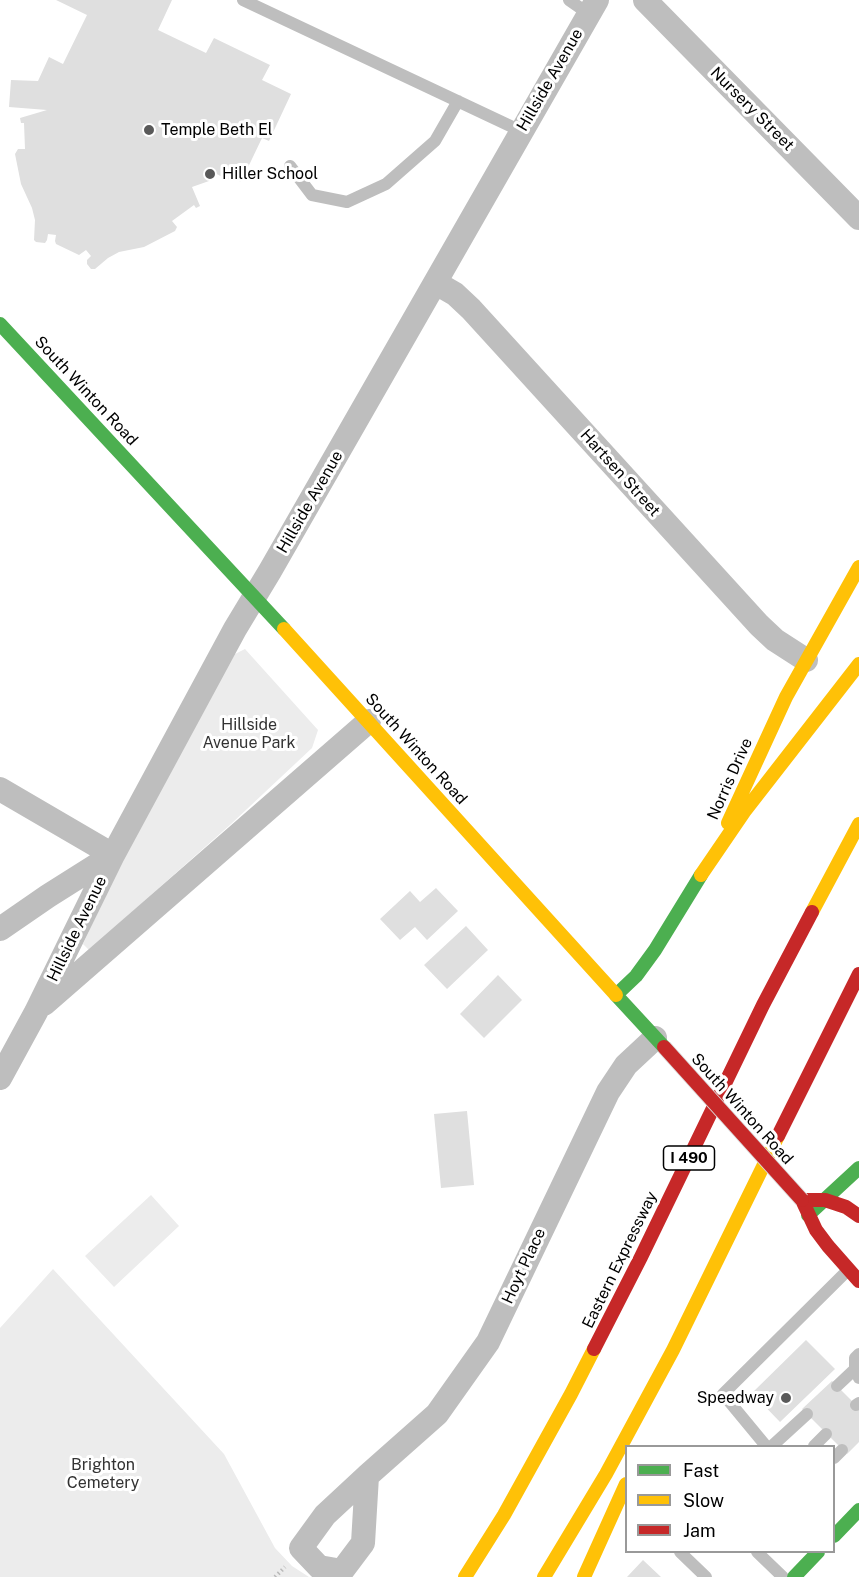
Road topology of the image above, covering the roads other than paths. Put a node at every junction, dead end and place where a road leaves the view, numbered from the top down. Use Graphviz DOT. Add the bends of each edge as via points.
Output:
graph roads {
  1 [pos="243,0"];
  2 [pos="569,0"];
  3 [pos="645,0"];
  4 [pos="593,7"];
  5 [pos="458,101"];
  6 [pos="521,131"];
  7 [pos="290,166"];
  8 [pos="859,218"];
  9 [pos="436,282"];
  10 [pos="0,324"];
  11 [pos="859,567"];
  12 [pos="255,597"];
  13 [pos="806,660"];
  14 [pos="859,664"];
  15 [pos="369,721"];
  16 [pos="0,789"];
  17 [pos="859,824"];
  18 [pos="113,855"];
  19 [pos="701,876"];
  20 [pos="0,929"];
  21 [pos="859,974"];
  22 [pos="616,995"];
  23 [pos="36,1012"];
  24 [pos="660,1042"];
  25 [pos="0,1078"];
  26 [pos="859,1168"];
  27 [pos="802,1200"];
  28 [pos="825,1200"];
  29 [pos="808,1215"];
  30 [pos="859,1215"];
  31 [pos="716,1266"];
  32 [pos="849,1270"];
  33 [pos="859,1281"];
  34 [pos="859,1353"];
  35 [pos="857,1373"];
  36 [pos="837,1386"];
  37 [pos="659,1404"];
  38 [pos="807,1414"];
  39 [pos="826,1434"];
  40 [pos="765,1445"];
  41 [pos="773,1445"];
  42 [pos="815,1445"];
  43 [pos="527,1475"];
  44 [pos="367,1476"];
  45 [pos="625,1488"];
  46 [pos="859,1510"];
  47 [pos="835,1532"];
  48 [pos="471,1541"];
  49 [pos="682,1553"];
  50 [pos="759,1553"];
  51 [pos="812,1554"];
  52 [pos="465,1577"];
  53 [pos="544,1577"];
  54 [pos="584,1577"];
  55 [pos="706,1577"];
  56 [pos="783,1577"];
  57 [pos="794,1577"];
  1 -- 5 [label="lane"];
  2 -- 4 [label="lane"];
  3 -- 8 [label="street, Nursery Street"];
  4 -- 6 [label="street, Hillside Avenue"];
  5 -- 6 [label="lane"];
  5 -- 7 [label="lane" via="435,141 386,184 347,201 312,195"];
  6 -- 9 [label="street, Hillside Avenue"];
  9 -- 12 [label="street, Hillside Avenue"];
  9 -- 13 [label="street, Hartsen Street" via="471,309 759,625"];
  10 -- 12 [label="main road, South Winton Road"];
  11 -- 13 [label="main road, Norris Drive"];
  12 -- 15 [label="main road, South Winton Road"];
  12 -- 18 [label="street, Hillside Avenue"];
  13 -- 19 [label="main road, Norris Drive"];
  14 -- 19 [label="main road" via="738,820"];
  15 -- 22 [label="main road, South Winton Road"];
  15 -- 23 [label="street, Hillside Avenue"];
  16 -- 18 [label="street"];
  17 -- 43 [label="main road, Eastern Expressway / I 490" via="763,1005 652,1236"];
  18 -- 20 [label="street"];
  18 -- 23 [label="street, Hillside Avenue"];
  19 -- 22 [label="main road, Norris Drive" via="655,951"];
  21 -- 31 [label="main road"];
  22 -- 24 [label="main road, South Winton Road"];
  23 -- 25 [label="street, Hillside Avenue"];
  24 -- 27 [label="main road, South Winton Road, bridge"];
  24 -- 44 [label="street, Hoyt Place" via="626,1065 608,1092 488,1342 437,1414"];
  26 -- 28 [label="main road"];
  27 -- 28 [label="main road"];
  27 -- 29 [label="main road, South Winton Road"];
  28 -- 29 [label="main road"];
  28 -- 30 [label="main road"];
  29 -- 32 [label="main road, South Winton Road"];
  31 -- 37 [label="main road"];
  31 -- 53 [label="main road" via="606,1473"];
  32 -- 33 [label="main road, South Winton Road"];
  32 -- 40 [label="lane" via="723,1394"];
  34 -- 35 [label="lane" via="855,1358"];
  35 -- 36 [label="lane"];
  38 -- 41 [label="lane"];
  39 -- 42 [label="lane"];
  43 -- 48 [label="main road"];
  43 -- 52 [label="main road, Eastern Expressway / I 490"];
  45 -- 54 [label="main road"];
  46 -- 47 [label="main road"];
  49 -- 55 [label="lane"];
  50 -- 56 [label="lane"];
  51 -- 57 [label="main road"];
}
